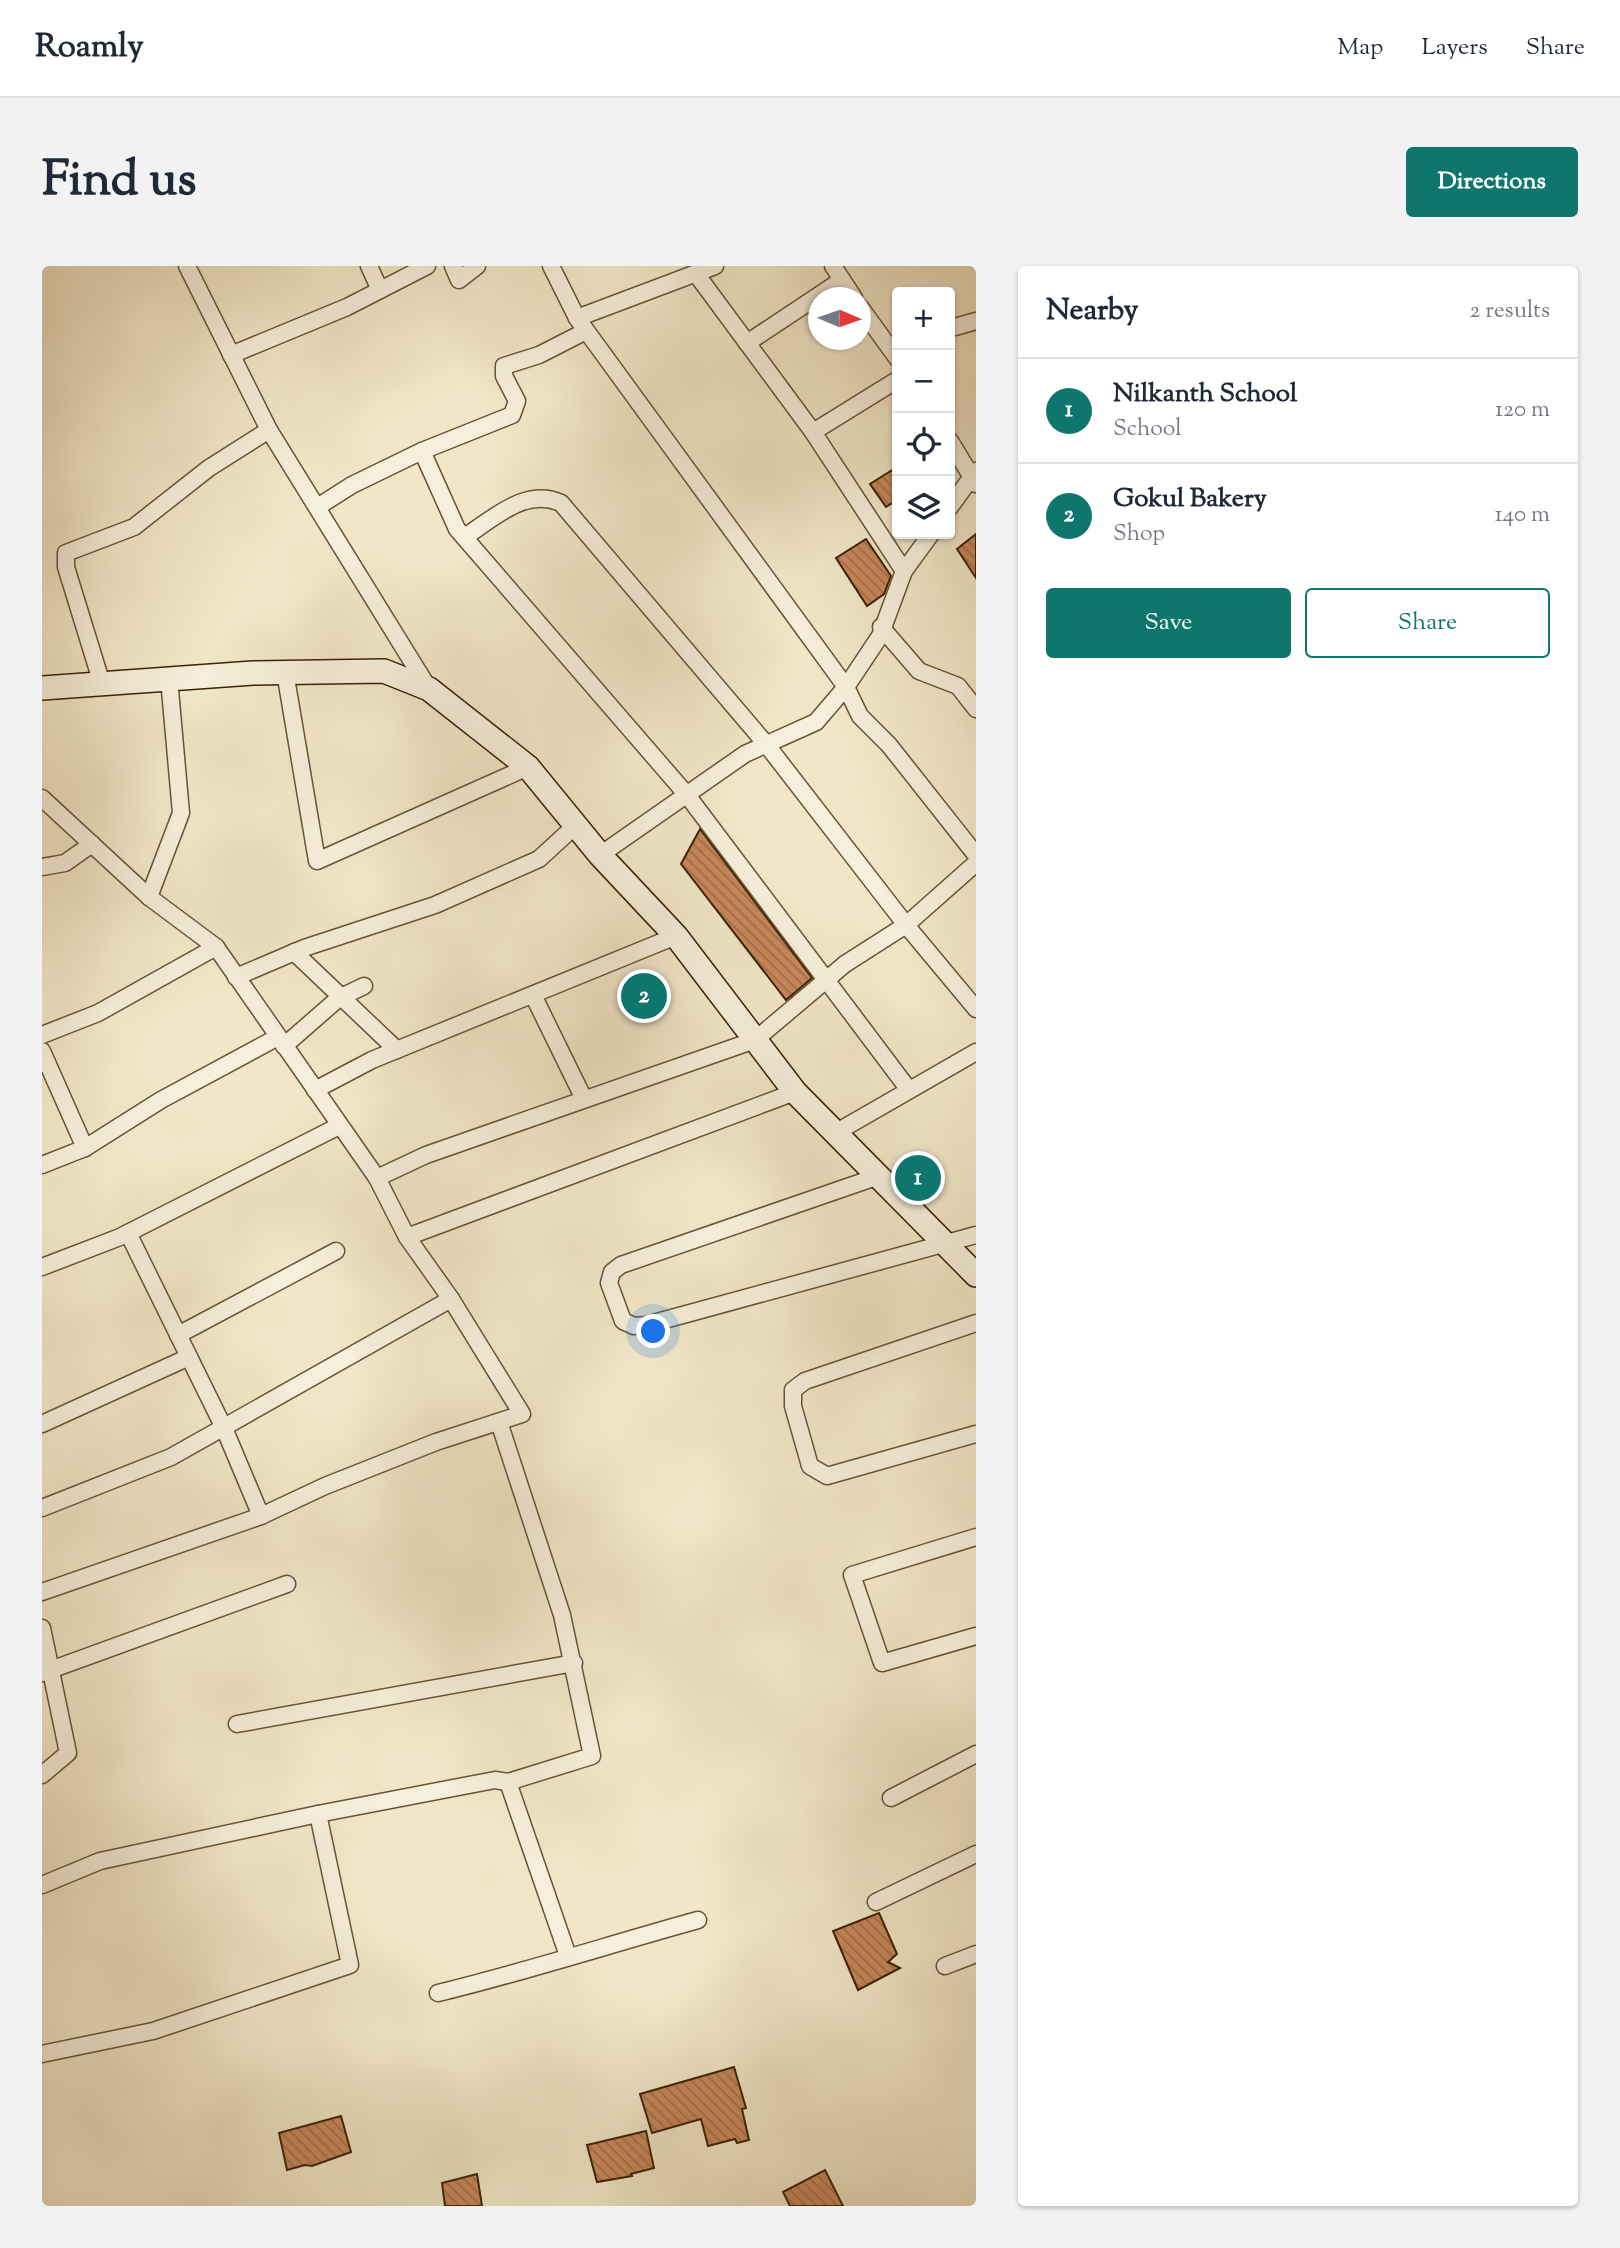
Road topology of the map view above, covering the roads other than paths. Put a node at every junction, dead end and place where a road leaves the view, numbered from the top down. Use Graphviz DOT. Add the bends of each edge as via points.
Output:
graph roads {
  1 [pos="187,266"];
  2 [pos="369,266"];
  3 [pos="427,266"];
  4 [pos="453,266"];
  5 [pos="477,266"];
  6 [pos="551,266"];
  7 [pos="715,266"];
  8 [pos="833,266"];
  9 [pos="697,275"];
  10 [pos="842,280"];
  11 [pos="847,287"];
  12 [pos="380,290"];
  13 [pos="976,321"];
  14 [pos="871,322"];
  15 [pos="581,324"];
  16 [pos="955,327"];
  17 [pos="747,343"];
  18 [pos="892,351"];
  19 [pos="231,355"];
  20 [pos="892,383"];
  21 [pos="269,430"];
  22 [pos="813,432"];
  23 [pos="955,448"];
  24 [pos="422,451"];
  25 [pos="975,477"];
  26 [pos="955,502"];
  27 [pos="319,506"];
  28 [pos="466,537"];
  29 [pos="927,539"];
  30 [pos="904,571"];
  31 [pos="881,626"];
  32 [pos="285,673"];
  33 [pos="169,679"];
  34 [pos="102,684"];
  35 [pos="42,687"];
  36 [pos="846,687"];
  37 [pos="429,689"];
  38 [pos="976,709"];
  39 [pos="766,744"];
  40 [pos="528,767"];
  41 [pos="687,795"];
  42 [pos="42,798"];
  43 [pos="575,826"];
  44 [pos="92,844"];
  45 [pos="600,855"];
  46 [pos="976,855"];
  47 [pos="976,863"];
  48 [pos="42,867"];
  49 [pos="149,897"];
  50 [pos="906,925"];
  51 [pos="676,936"];
  52 [pos="216,947"];
  53 [pos="294,952"];
  54 [pos="236,977"];
  55 [pos="825,980"];
  56 [pos="364,986"];
  57 [pos="534,997"];
  58 [pos="339,998"];
  59 [pos="976,1009"];
  60 [pos="42,1035"];
  61 [pos="755,1040"];
  62 [pos="281,1042"];
  63 [pos="42,1051"];
  64 [pos="397,1051"];
  65 [pos="976,1052"];
  66 [pos="47,1077"];
  67 [pos="315,1090"];
  68 [pos="909,1090"];
  69 [pos="795,1092"];
  70 [pos="584,1099"];
  71 [pos="339,1126"];
  72 [pos="835,1133"];
  73 [pos="85,1148"];
  74 [pos="42,1165"];
  75 [pos="879,1176"];
  76 [pos="377,1178"];
  77 [pos="128,1233"];
  78 [pos="976,1234"];
  79 [pos="407,1237"];
  80 [pos="942,1242"];
  81 [pos="336,1251"];
  82 [pos="42,1268"];
  83 [pos="976,1275"];
  84 [pos="451,1300"];
  85 [pos="976,1323"];
  86 [pos="178,1335"];
  87 [pos="189,1357"];
  88 [pos="499,1422"];
  89 [pos="42,1424"];
  90 [pos="223,1428"];
  91 [pos="976,1434"];
  92 [pos="42,1508"];
  93 [pos="261,1516"];
  94 [pos="976,1537"];
  95 [pos="287,1584"];
  96 [pos="42,1592"];
  97 [pos="42,1628"];
  98 [pos="976,1636"];
  99 [pos="574,1663"];
  100 [pos="47,1671"];
  101 [pos="237,1724"];
  102 [pos="976,1754"];
  103 [pos="42,1775"];
  104 [pos="508,1782"];
  105 [pos="891,1798"];
  106 [pos="318,1814"];
  107 [pos="976,1854"];
  108 [pos="42,1885"];
  109 [pos="876,1902"];
  110 [pos="698,1920"];
  111 [pos="976,1954"];
  112 [pos="568,1956"];
  113 [pos="945,1966"];
  114 [pos="438,1993"];
  115 [pos="42,2054"];
  1 -- 19 [label="street"];
  2 -- 12 [label="street"];
  3 -- 12 [label="street"];
  4 -- 5 [label="street" via="459,279"];
  6 -- 15 [label="street"];
  7 -- 9 [label="street"];
  8 -- 10 [label="street"];
  9 -- 15 [label="street"];
  9 -- 17 [label="street"];
  10 -- 11 [label="street"];
  10 -- 17 [label="street"];
  12 -- 19 [label="street"];
  13 -- 16 [label="street"];
  14 -- 18 [label="street"];
  15 -- 24 [label="street" via="540,355 504,366 517,401 512,415"];
  15 -- 36 [label="street"];
  17 -- 22 [label="street"];
  19 -- 21 [label="street"];
  20 -- 22 [label="street"];
  21 -- 27 [label="street"];
  21 -- 34 [label="street" via="209,468 134,527 66,553 66,567"];
  22 -- 30 [label="street"];
  23 -- 25 [label="street"];
  24 -- 27 [label="street"];
  24 -- 28 [label="street" via="457,529"];
  25 -- 26 [label="street"];
  27 -- 37 [label="street"];
  28 -- 39 [label="street" via="526,498 551,498 561,503"];
  28 -- 41 [label="street"];
  29 -- 30 [label="street"];
  30 -- 31 [label="street"];
  31 -- 36 [label="street" via="880,636"];
  31 -- 38 [label="street" via="919,671 958,686"];
  32 -- 33 [label="main road"];
  32 -- 37 [label="main road" via="384,671"];
  32 -- 40 [label="street" via="317,861"];
  33 -- 34 [label="main road"];
  33 -- 49 [label="street" via="181,813"];
  34 -- 35 [label="main road"];
  36 -- 39 [label="street" via="816,722"];
  36 -- 46 [label="street" via="860,716"];
  37 -- 40 [label="main road"];
  39 -- 41 [label="street"];
  39 -- 50 [label="street"];
  40 -- 43 [label="main road"];
  41 -- 45 [label="street"];
  41 -- 55 [label="street"];
  42 -- 44 [label="street"];
  43 -- 45 [label="main road"];
  43 -- 53 [label="street" via="528,864 436,905"];
  44 -- 48 [label="street" via="65,863"];
  44 -- 49 [label="street"];
  45 -- 51 [label="main road"];
  47 -- 50 [label="street"];
  49 -- 52 [label="street"];
  50 -- 55 [label="street"];
  50 -- 59 [label="street"];
  51 -- 57 [label="street"];
  51 -- 61 [label="main road"];
  52 -- 54 [label="street"];
  52 -- 60 [label="street" via="98,1013"];
  53 -- 54 [label="street"];
  53 -- 58 [label="street"];
  54 -- 62 [label="street"];
  55 -- 61 [label="street"];
  55 -- 68 [label="street"];
  56 -- 58 [label="street"];
  57 -- 64 [label="street"];
  57 -- 70 [label="street"];
  58 -- 62 [label="street"];
  58 -- 64 [label="street"];
  61 -- 69 [label="main road"];
  61 -- 70 [label="street"];
  62 -- 67 [label="street"];
  62 -- 73 [label="street" via="161,1100"];
  63 -- 66 [label="street"];
  64 -- 67 [label="street"];
  65 -- 68 [label="street"];
  66 -- 73 [label="street"];
  67 -- 71 [label="street"];
  68 -- 72 [label="street"];
  69 -- 72 [label="main road"];
  69 -- 79 [label="street"];
  70 -- 76 [label="street" via="426,1155"];
  71 -- 76 [label="street"];
  71 -- 77 [label="street"];
  72 -- 75 [label="main road"];
  73 -- 74 [label="street"];
  75 -- 80 [label="main road"];
  75 -- 80 [label="street" via="621,1265 611,1272 609,1283 623,1321 646,1325"];
  76 -- 79 [label="street"];
  77 -- 82 [label="street"];
  77 -- 86 [label="street"];
  78 -- 80 [label="street"];
  79 -- 84 [label="street"];
  80 -- 83 [label="main road"];
  81 -- 86 [label="street"];
  84 -- 88 [label="street" via="522,1414"];
  84 -- 90 [label="street"];
  85 -- 91 [label="street" via="805,1381 793,1390 793,1406 810,1466 827,1476"];
  86 -- 87 [label="street"];
  87 -- 89 [label="street"];
  87 -- 90 [label="street"];
  88 -- 93 [label="street" via="436,1441"];
  88 -- 99 [label="street"];
  90 -- 92 [label="street" via="171,1457"];
  90 -- 93 [label="street"];
  93 -- 96 [label="street"];
  94 -- 98 [label="street" via="852,1575 882,1663"];
  95 -- 100 [label="street"];
  97 -- 100 [label="street"];
  99 -- 101 [label="street"];
  99 -- 104 [label="street" via="593,1756"];
  100 -- 103 [label="street" via="68,1754"];
  102 -- 105 [label="street"];
  104 -- 106 [label="street" via="495,1780"];
  104 -- 112 [label="street"];
  106 -- 108 [label="street" via="100,1861"];
  106 -- 115 [label="street" via="350,1965 153,2031"];
  107 -- 109 [label="street"];
  110 -- 112 [label="street"];
  111 -- 113 [label="street"];
  112 -- 114 [label="street" via="530,1971"];
}
